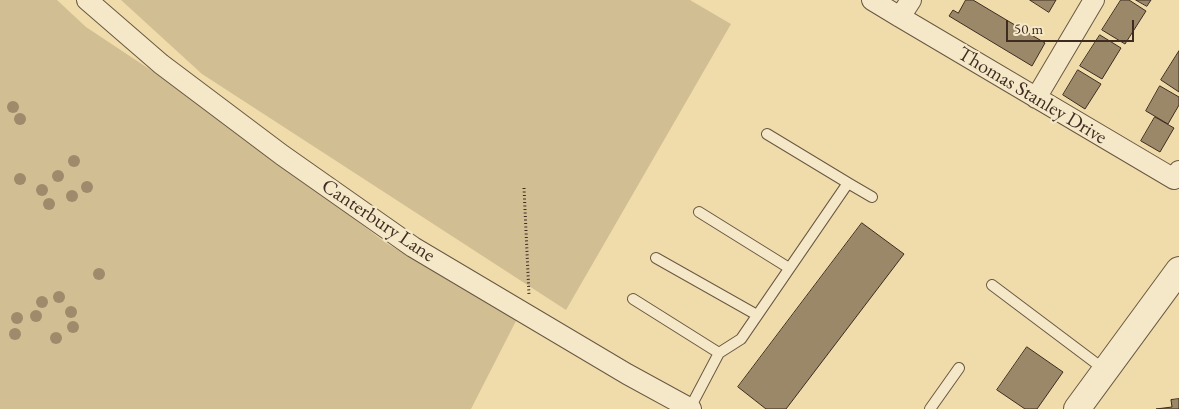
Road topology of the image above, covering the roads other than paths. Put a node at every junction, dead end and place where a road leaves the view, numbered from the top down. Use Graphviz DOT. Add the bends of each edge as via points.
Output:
graph roads {
  1 [pos="87,0"];
  2 [pos="872,0"];
  3 [pos="911,0"];
  4 [pos="1094,0"];
  5 [pos="900,17"];
  6 [pos="1036,98"];
  7 [pos="767,134"];
  8 [pos="1179,171"];
  9 [pos="848,184"];
  10 [pos="872,197"];
  11 [pos="699,212"];
  12 [pos="656,258"];
  13 [pos="789,268"];
  14 [pos="1178,273"];
  15 [pos="992,285"];
  16 [pos="633,299"];
  17 [pos="757,315"];
  18 [pos="719,354"];
  19 [pos="959,368"];
  20 [pos="1105,370"];
  21 [pos="690,409"];
  22 [pos="930,409"];
  23 [pos="1076,409"];
  1 -- 21 [label="street, Canterbury Lane" via="160,64 413,247"];
  2 -- 5 [label="street, Thomas Stanley Drive"];
  3 -- 5 [label="street"];
  4 -- 6 [label="street"];
  5 -- 6 [label="street, Thomas Stanley Drive"];
  6 -- 8 [label="street, Thomas Stanley Drive" via="1174,179"];
  7 -- 9 [label="lane"];
  9 -- 10 [label="lane"];
  9 -- 13 [label="lane"];
  11 -- 13 [label="lane"];
  12 -- 17 [label="lane"];
  13 -- 17 [label="lane"];
  14 -- 20 [label="street"];
  15 -- 20 [label="lane"];
  16 -- 18 [label="lane"];
  17 -- 18 [label="lane" via="741,339"];
  18 -- 21 [label="lane"];
  19 -- 22 [label="lane"];
  20 -- 23 [label="street"];
}
